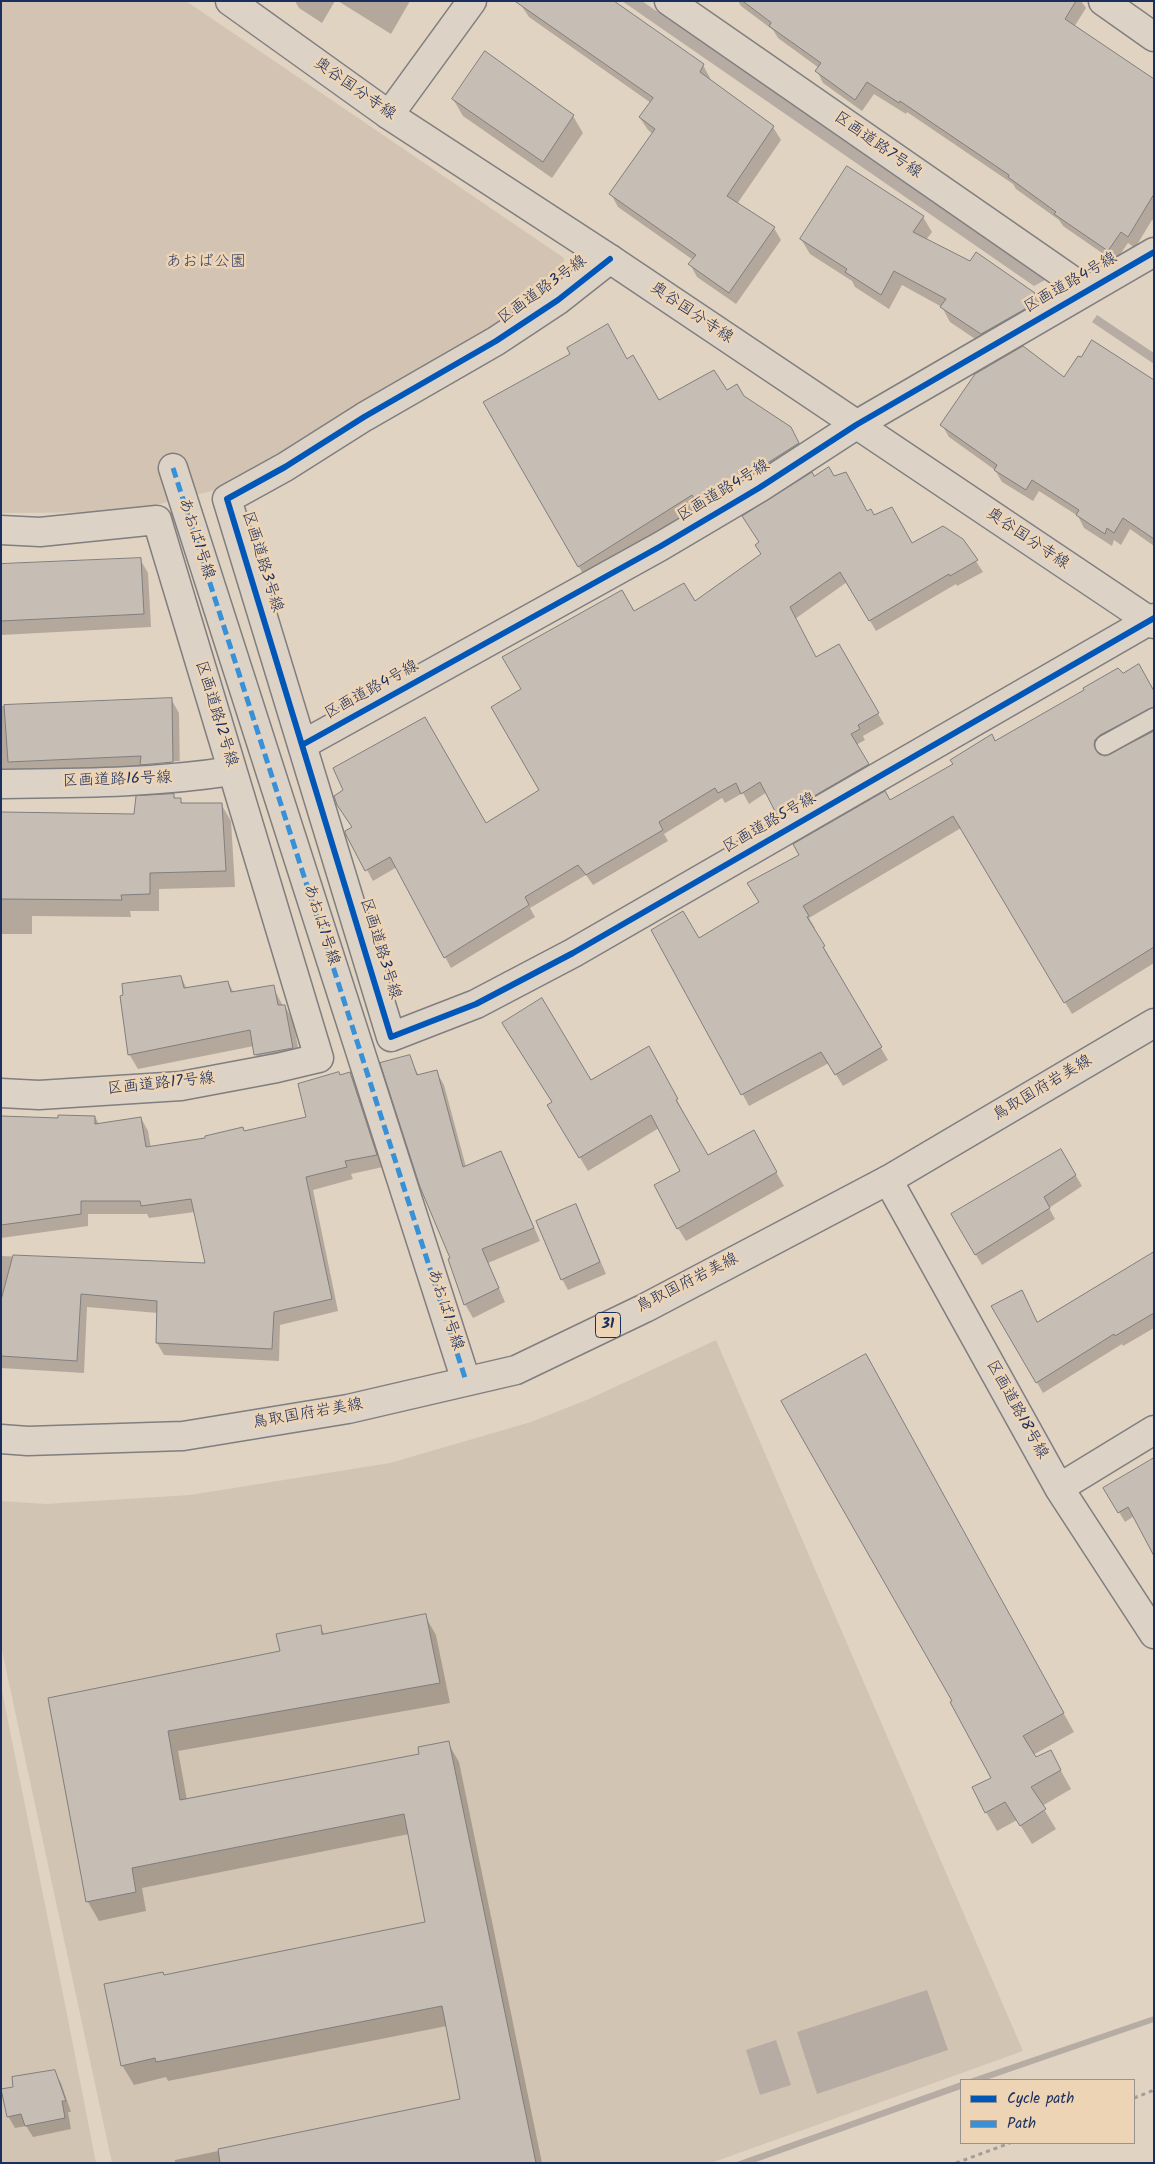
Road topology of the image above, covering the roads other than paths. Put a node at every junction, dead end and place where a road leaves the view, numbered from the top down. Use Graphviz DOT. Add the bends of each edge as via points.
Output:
graph roads {
  1 [pos="230,1"];
  2 [pos="472,1"];
  3 [pos="669,1"];
  4 [pos="1103,1"];
  5 [pos="1154,37"];
  6 [pos="389,115"];
  7 [pos="1154,252"];
  8 [pos="610,259"];
  9 [pos="1086,290"];
  10 [pos="856,425"];
  11 [pos="173,468"];
  12 [pos="1,530"];
  13 [pos="1152,621"];
  14 [pos="1154,718"];
  15 [pos="302,745"];
  16 [pos="1105,746"];
  17 [pos="232,771"];
  18 [pos="1,784"];
  19 [pos="1154,1023"];
  20 [pos="391,1037"];
  21 [pos="318,1058"];
  22 [pos="1,1093"];
  23 [pos="888,1180"];
  24 [pos="466,1381"];
  25 [pos="1154,1430"];
  26 [pos="1,1439"];
  27 [pos="1059,1488"];
  28 [pos="1154,1634"];
  1 -- 6 [label="street, 奥谷国分寺線"];
  2 -- 6 [label="street"];
  3 -- 9 [label="street, 区画道路7号線"];
  4 -- 5 [label="street"];
  6 -- 8 [label="street, 奥谷国分寺線"];
  7 -- 9 [label="street, 区画道路4号線"];
  8 -- 10 [label="street, 奥谷国分寺線"];
  8 -- 15 [label="street, 区画道路3号線" via="558,300 496,341 227,499"];
  9 -- 10 [label="street, 区画道路4号線"];
  10 -- 13 [label="street, 奥谷国分寺線"];
  10 -- 15 [label="street, 区画道路4号線" via="661,546"];
  11 -- 24 [label="street, あおば1号線"];
  12 -- 17 [label="street, 区画道路12号線" via="40,532 157,520"];
  13 -- 20 [label="street, 区画道路5号線" via="573,953 476,1004"];
  14 -- 16 [label="lane"];
  15 -- 20 [label="street, 区画道路3号線"];
  17 -- 18 [label="street, 区画道路16号線" via="112,783"];
  17 -- 21 [label="street, 区画道路12号線"];
  19 -- 23 [label="street, 鳥取国府岩美線 / 31"];
  21 -- 22 [label="street, 区画道路17号線" via="181,1086 39,1095"];
  23 -- 24 [label="street, 鳥取国府岩美線 / 31" via="644,1308 516,1370"];
  23 -- 27 [label="street, 区画道路18号線"];
  24 -- 26 [label="street, 鳥取国府岩美線 / 31" via="348,1409 183,1436"];
  25 -- 27 [label="street"];
  27 -- 28 [label="street, 区画道路18号線"];
}
